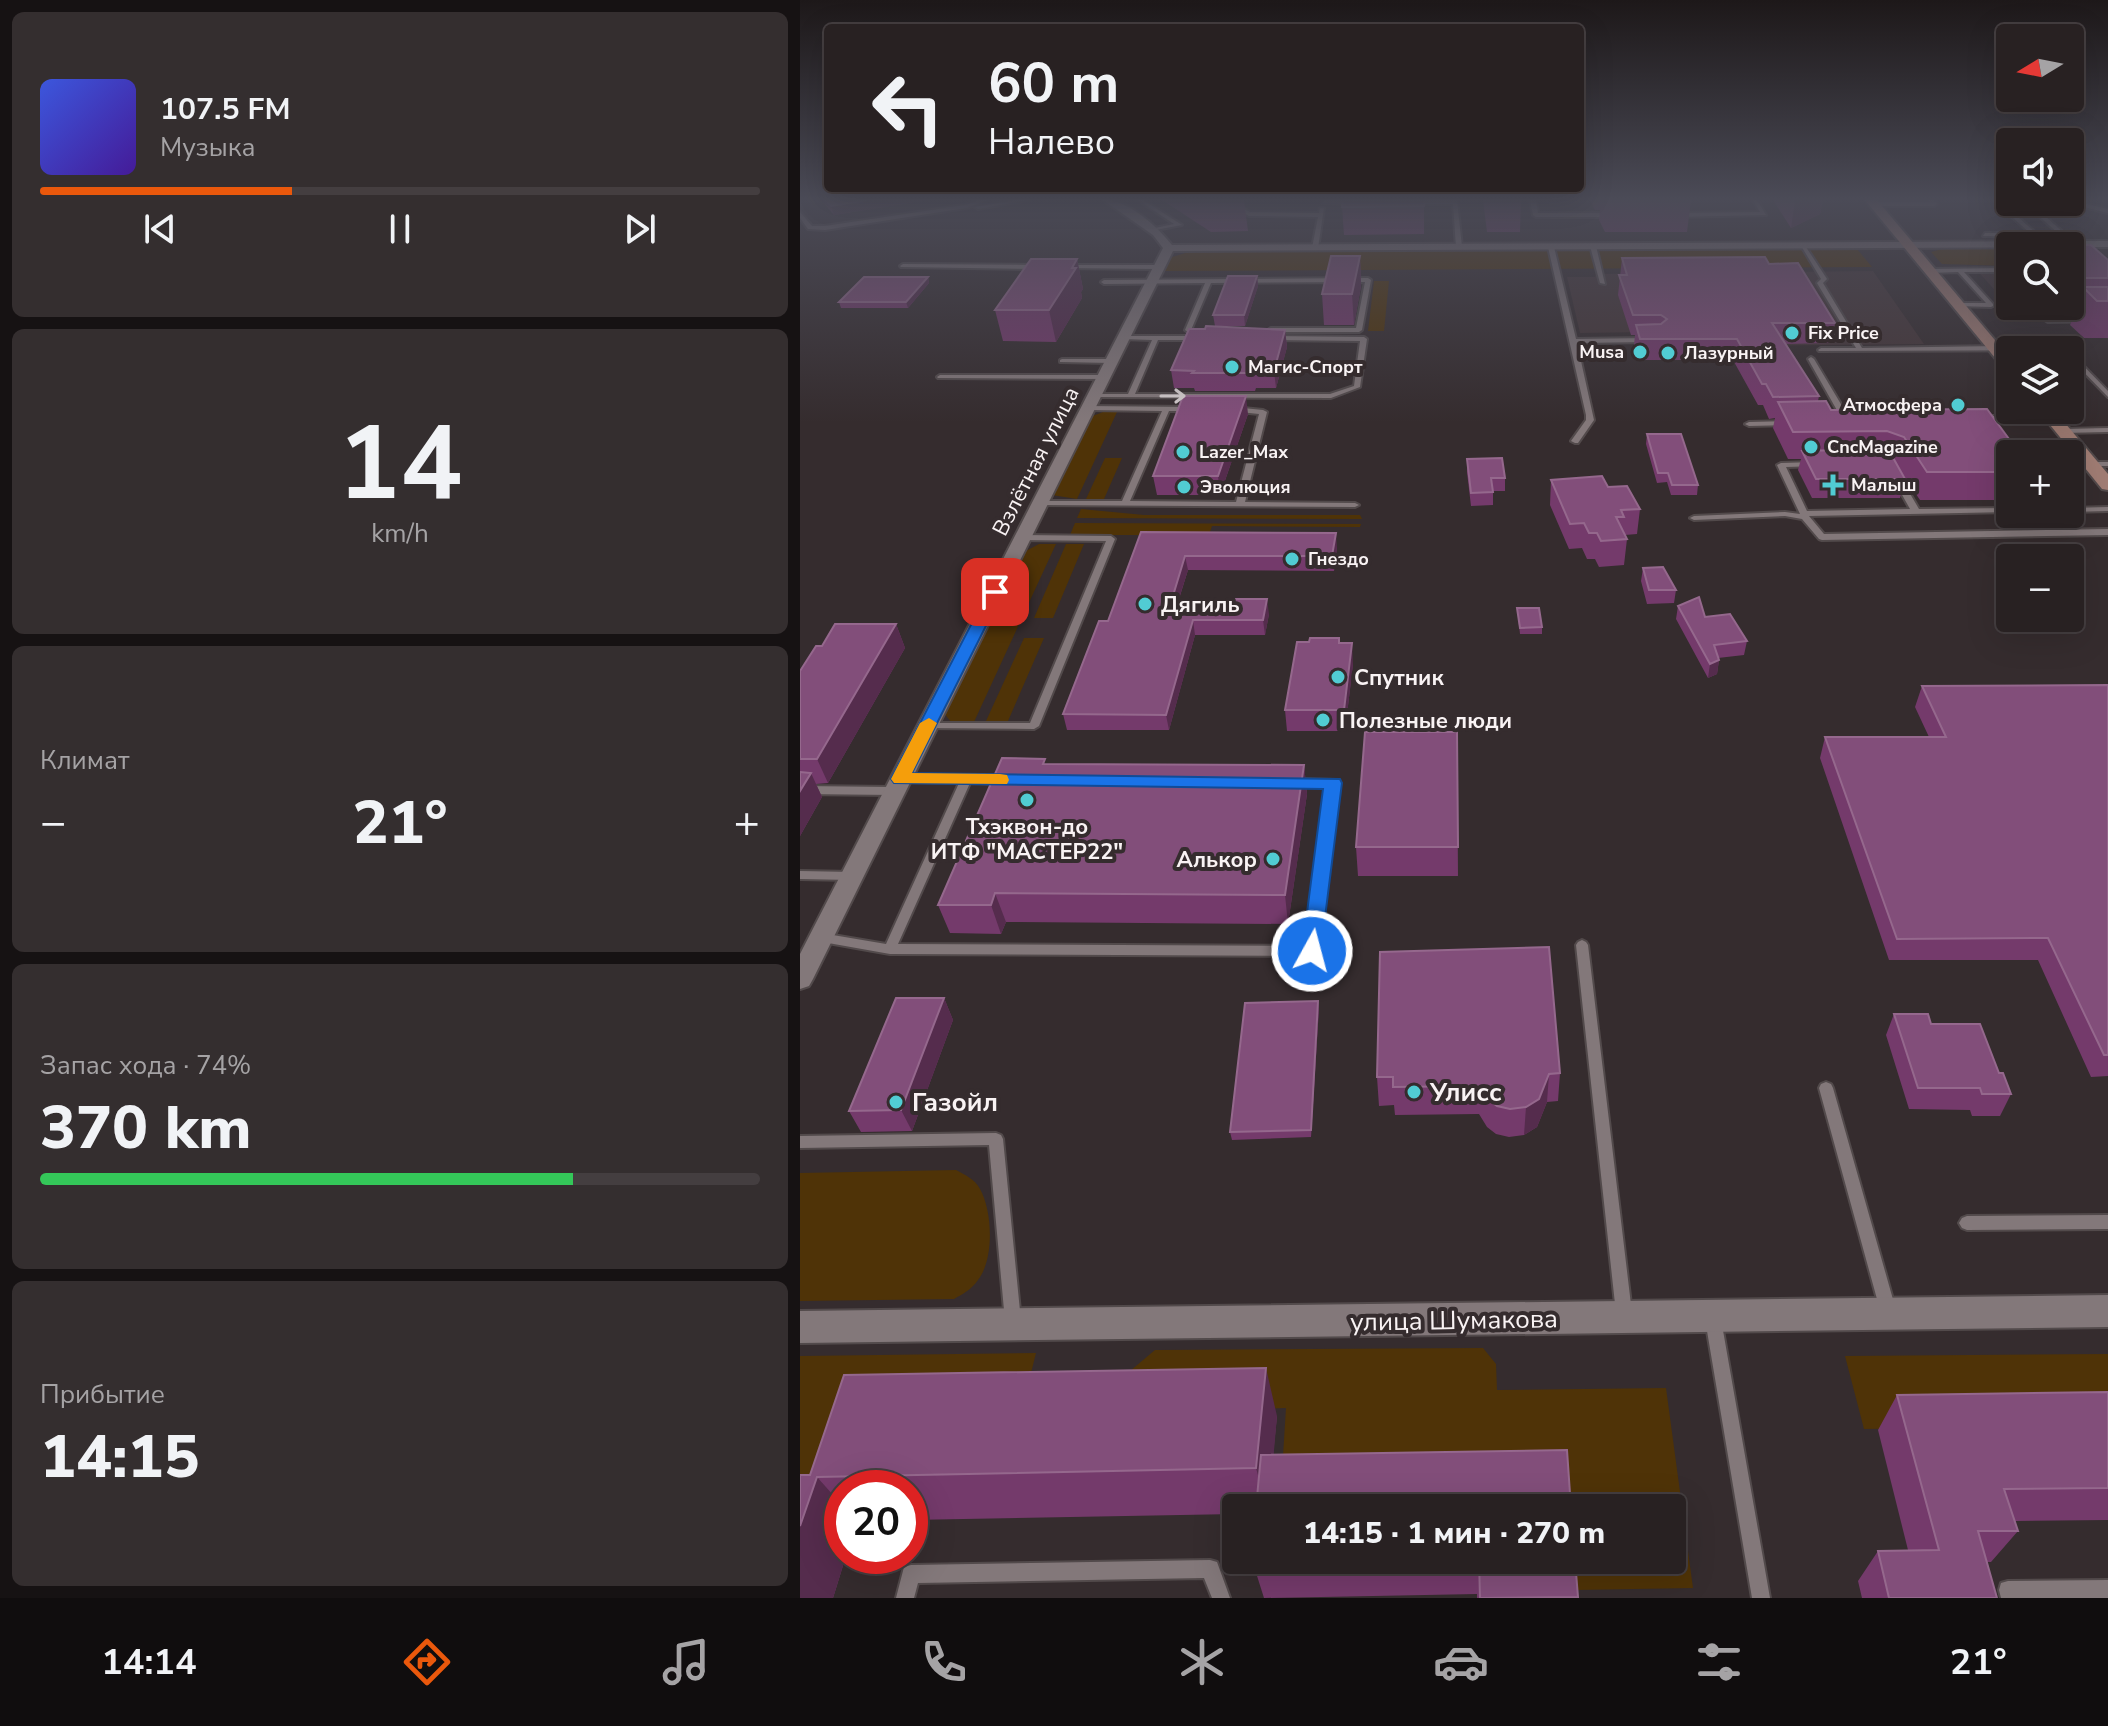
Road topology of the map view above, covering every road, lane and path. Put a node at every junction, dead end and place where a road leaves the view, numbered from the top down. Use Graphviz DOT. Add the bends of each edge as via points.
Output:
graph roads {
  1 [pos="1156,274"];
  2 [pos="1152,275"];
  3 [pos="1160,275"];
  4 [pos="1351,275"];
  5 [pos="1558,275"];
  6 [pos="1601,275"];
  7 [pos="1821,275"];
  8 [pos="1933,275"];
  9 [pos="1963,275"];
  10 [pos="1350,280"];
  11 [pos="1209,281"];
  12 [pos="1104,282"];
  13 [pos="1603,283"];
  14 [pos="1959,305"];
  15 [pos="2084,319"];
  16 [pos="2108,319"];
  17 [pos="1188,330"];
  18 [pos="1125,335"];
  19 [pos="1156,338"];
  20 [pos="1659,340"];
  21 [pos="1574,341"];
  22 [pos="1994,347"];
  23 [pos="1860,349"];
  24 [pos="1821,350"];
  25 [pos="1996,350"];
  26 [pos="1811,359"];
  27 [pos="1062,361"];
  28 [pos="1108,369"];
  29 [pos="2084,369"];
  30 [pos="940,377"];
  31 [pos="2108,395"];
  32 [pos="1131,396"];
  33 [pos="1092,402"];
  34 [pos="1166,409"];
  35 [pos="1210,409"];
  36 [pos="1224,409"];
  37 [pos="1973,418"];
  38 [pos="1996,418"];
  39 [pos="1858,421"];
  40 [pos="1833,422"];
  41 [pos="1848,422"];
  42 [pos="1805,423"];
  43 [pos="1749,424"];
  44 [pos="2058,424"];
  45 [pos="2078,424"];
  46 [pos="2108,430"];
  47 [pos="1575,441"];
  48 [pos="1823,464"];
  49 [pos="2099,464"];
  50 [pos="1891,468"];
  51 [pos="2108,485"];
  52 [pos="1040,503"];
  53 [pos="1125,504"];
  54 [pos="1240,504"];
  55 [pos="1355,505"];
  56 [pos="2108,509"];
  57 [pos="1996,510"];
  58 [pos="2084,510"];
  59 [pos="1916,512"];
  60 [pos="1804,515"];
  61 [pos="1694,518"];
  62 [pos="2108,532"];
  63 [pos="1022,538"];
  64 [pos="927,726"];
  65 [pos="966,779"];
  66 [pos="1014,780"];
  67 [pos="1285,783"];
  68 [pos="897,785"];
  69 [pos="800,790"];
  70 [pos="800,875"];
  71 [pos="852,876"];
  72 [pos="820,938"];
  73 [pos="1582,945"];
  74 [pos="890,949"];
  75 [pos="800,979"];
  76 [pos="1826,1088"];
  77 [pos="800,1142"];
  78 [pos="2108,1222"];
  79 [pos="1967,1223"];
  80 [pos="2108,1311"];
  81 [pos="1889,1314"];
  82 [pos="1713,1316"];
  83 [pos="1625,1317"];
  84 [pos="1013,1326"];
  85 [pos="800,1327"];
  86 [pos="2108,1589"];
  87 [pos="905,1598"];
  88 [pos="1221,1598"];
  89 [pos="1761,1598"];
  90 [pos="2010,1598"];
  1 -- 18 [label="street, Взлётная улица"];
  2 -- 12 [label="lane"];
  3 -- 11 [label="lane"];
  4 -- 10 [label="lane"];
  5 -- 21 [label="lane"];
  6 -- 13 [label="lane"];
  7 -- 23 [label="lane" via="1820,283"];
  8 -- 14 [label="main road"];
  9 -- 14 [label="lane" via="1991,305"];
  10 -- 11 [label="lane"];
  32 -- 10 [label="lane, one-way" via="1331,396 1357,387 1364,339 1264,334 1359,330 1368,280"];
  11 -- 17 [label="lane"];
  14 -- 22 [label="main road"];
  15 -- 16 [label="lane"];
  17 -- 18 [label="lane"];
  17 -- 19 [label="lane" via="1202,334"];
  18 -- 19 [label="lane"];
  18 -- 28 [label="street, Взлётная улица"];
  19 -- 32 [label="lane"];
  20 -- 21 [label="lane"];
  21 -- 47 [label="lane" via="1590,420"];
  22 -- 23 [label="lane"];
  22 -- 25 [label="main road"];
  23 -- 24 [label="lane"];
  26 -- 41 [label="lane"];
  27 -- 28 [label="lane"];
  28 -- 30 [label="lane"];
  28 -- 33 [label="street, Взлётная улица"];
  29 -- 31 [label="lane"];
  32 -- 33 [label="lane"];
  33 -- 34 [label="lane"];
  33 -- 52 [label="street, Взлётная улица"];
  34 -- 35 [label="lane"];
  34 -- 53 [label="lane"];
  36 -- 54 [label="lane" via="1263,412"];
  37 -- 38 [label="lane"];
  39 -- 41 [label="lane"];
  40 -- 41 [label="lane"];
  42 -- 43 [label="lane"];
  44 -- 49 [label="main road"];
  45 -- 46 [label="lane"];
  48 -- 60 [label="lane" via="1781,465"];
  49 -- 51 [label="main road"];
  50 -- 59 [label="lane"];
  52 -- 53 [label="lane"];
  52 -- 63 [label="street, Взлётная улица"];
  53 -- 54 [label="lane"];
  54 -- 55 [label="lane"];
  56 -- 58 [label="lane"];
  57 -- 59 [label="lane"];
  59 -- 60 [label="lane"];
  60 -- 61 [label="lane"];
  60 -- 62 [label="lane" via="1822,537"];
  63 -- 64 [label="street, Взлётная улица"];
  63 -- 64 [label="lane" via="1111,539 1034,726"];
  64 -- 68 [label="street, Взлётная улица"];
  65 -- 66 [label="lane"];
  65 -- 68 [label="lane"];
  65 -- 74 [label="lane"];
  67 -- 74 [label="lane" via="1333,783 1312,951"];
  68 -- 69 [label="lane"];
  68 -- 71 [label="street, Взлётная улица"];
  70 -- 71 [label="lane"];
  71 -- 72 [label="street, Взлётная улица"];
  72 -- 74 [label="lane"];
  72 -- 75 [label="street, Взлётная улица"];
  73 -- 83 [label="lane"];
  76 -- 81 [label="lane"];
  77 -- 84 [label="lane" via="996,1139"];
  78 -- 79 [label="lane"];
  80 -- 81 [label="street, улица Шумакова"];
  81 -- 82 [label="street, улица Шумакова"];
  82 -- 83 [label="street, улица Шумакова"];
  82 -- 89 [label="lane"];
  83 -- 84 [label="street, улица Шумакова"];
  84 -- 85 [label="street, улица Шумакова"];
  86 -- 90 [label="lane" via="2008,1590"];
  87 -- 88 [label="lane" via="911,1574 1210,1569"];
}
